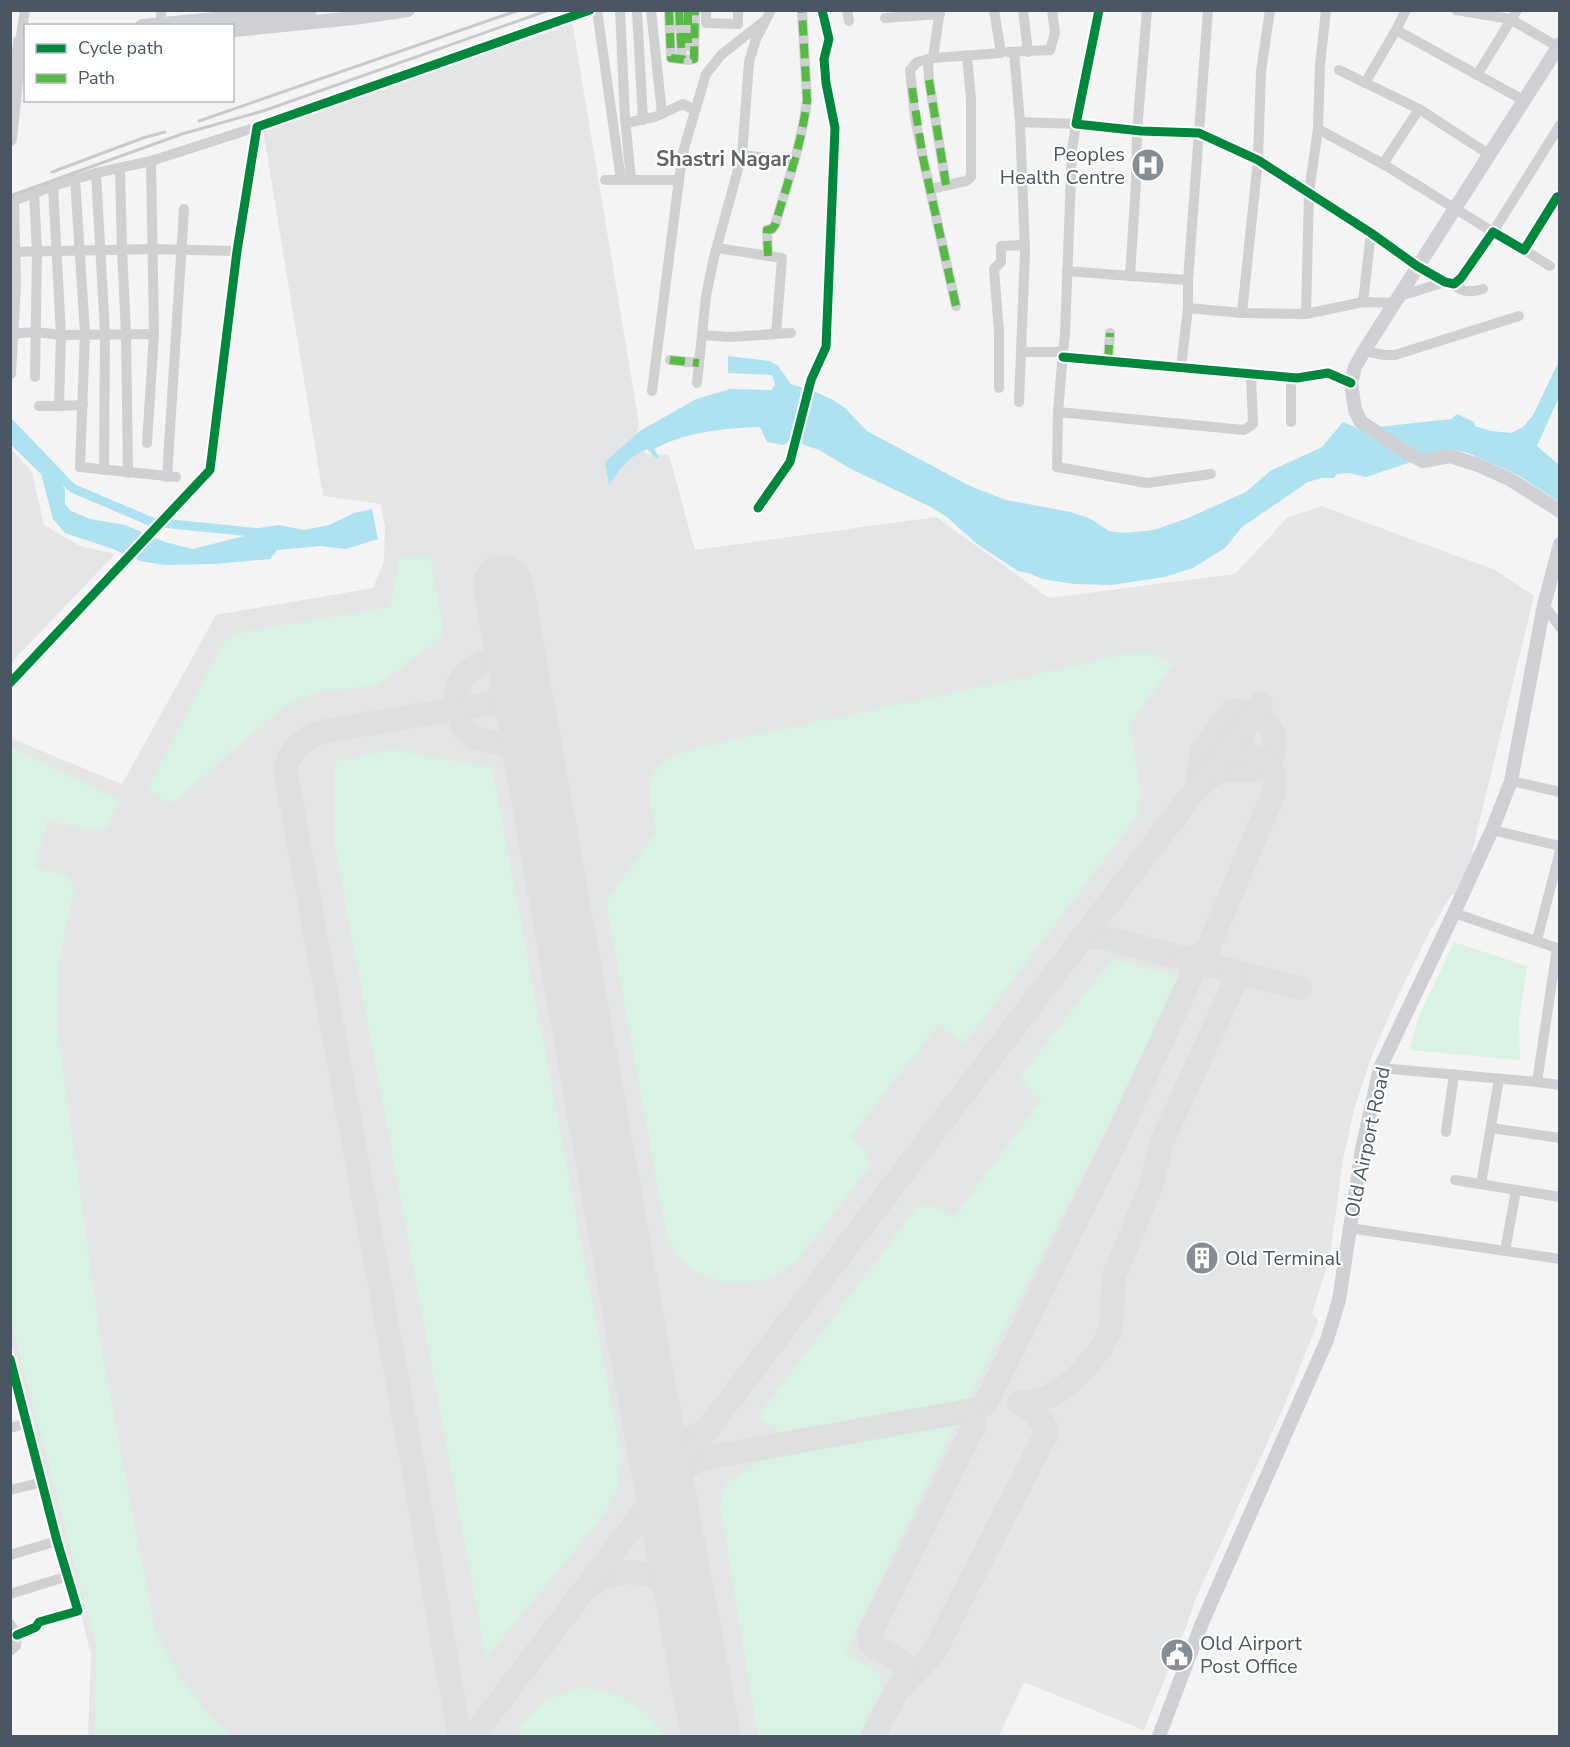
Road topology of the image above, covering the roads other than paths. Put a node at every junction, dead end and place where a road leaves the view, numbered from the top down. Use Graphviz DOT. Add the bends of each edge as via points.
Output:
graph roads {
  1 [pos="25,10"];
  2 [pos="310,10"];
  3 [pos="385,10"];
  4 [pos="408,10"];
  5 [pos="590,10"];
  6 [pos="597,10"];
  7 [pos="620,10"];
  8 [pos="636,10"];
  9 [pos="651,10"];
  10 [pos="669,10"];
  11 [pos="679,10"];
  12 [pos="687,10"];
  13 [pos="695,10"];
  14 [pos="706,10"];
  15 [pos="717,10"];
  16 [pos="726,10"];
  17 [pos="738,10"];
  18 [pos="802,10"];
  19 [pos="822,10"];
  20 [pos="994,10"];
  21 [pos="1023,10"];
  22 [pos="1052,10"];
  23 [pos="1100,10"];
  24 [pos="1147,10"];
  25 [pos="1208,10"];
  26 [pos="1270,10"];
  27 [pos="1326,10"];
  28 [pos="1406,10"];
  29 [pos="1456,10"];
  30 [pos="940,12"];
  31 [pos="769,14"];
  32 [pos="1514,15"];
  33 [pos="252,16"];
  34 [pos="161,17"];
  35 [pos="885,18"];
  36 [pos="723,23"];
  37 [pos="146,24"];
  38 [pos="228,24"];
  39 [pos="234,29"];
  40 [pos="1396,30"];
  41 [pos="18,46"];
  42 [pos="1559,46"];
  43 [pos="1014,52"];
  44 [pos="1028,52"];
  45 [pos="1001,53"];
  46 [pos="967,56"];
  47 [pos="930,58"];
  48 [pos="685,59"];
  49 [pos="1339,70"];
  50 [pos="1477,75"];
  51 [pos="1365,83"];
  52 [pos="1525,101"];
  53 [pos="12,105"];
  54 [pos="694,110"];
  55 [pos="1419,110"];
  56 [pos="662,114"];
  57 [pos="643,120"];
  58 [pos="1020,122"];
  59 [pos="626,123"];
  60 [pos="1076,124"];
  61 [pos="1560,125"];
  62 [pos="257,127"];
  63 [pos="1318,129"];
  64 [pos="1137,131"];
  65 [pos="1199,132"];
  66 [pos="10,139"];
  67 [pos="742,155"];
  68 [pos="1490,155"];
  69 [pos="1258,160"];
  70 [pos="150,161"];
  71 [pos="794,161"];
  72 [pos="1383,164"];
  73 [pos="120,168"];
  74 [pos="96,172"];
  75 [pos="75,180"];
  76 [pos="605,180"];
  77 [pos="626,180"];
  78 [pos="679,180"];
  79 [pos="946,185"];
  80 [pos="53,186"];
  81 [pos="930,189"];
  82 [pos="1309,192"];
  83 [pos="34,193"];
  84 [pos="1560,196"];
  85 [pos="12,201"];
  86 [pos="1455,208"];
  87 [pos="184,209"];
  88 [pos="1493,232"];
  89 [pos="1371,233"];
  90 [pos="1025,245"];
  91 [pos="717,248"];
  92 [pos="153,249"];
  93 [pos="79,250"];
  94 [pos="100,250"];
  95 [pos="122,250"];
  96 [pos="182,250"];
  97 [pos="1524,250"];
  98 [pos="37,251"];
  99 [pos="56,251"];
  100 [pos="237,251"];
  101 [pos="13,252"];
  102 [pos="768,256"];
  103 [pos="1417,266"];
  104 [pos="1550,266"];
  105 [pos="1067,271"];
  106 [pos="1130,276"];
  107 [pos="1188,280"];
  108 [pos="1450,283"];
  109 [pos="14,286"];
  110 [pos="36,288"];
  111 [pos="1483,289"];
  112 [pos="1397,299"];
  113 [pos="1363,302"];
  114 [pos="956,306"];
  115 [pos="1188,308"];
  116 [pos="1242,314"];
  117 [pos="1306,314"];
  118 [pos="12,316"];
  119 [pos="1519,316"];
  120 [pos="35,332"];
  121 [pos="85,333"];
  122 [pos="105,333"];
  123 [pos="126,333"];
  124 [pos="776,333"];
  125 [pos="791,333"];
  126 [pos="1110,333"];
  127 [pos="12,334"];
  128 [pos="154,334"];
  129 [pos="61,335"];
  130 [pos="702,335"];
  131 [pos="1364,351"];
  132 [pos="1022,352"];
  133 [pos="1063,354"];
  134 [pos="670,360"];
  135 [pos="1108,360"];
  136 [pos="699,363"];
  137 [pos="1181,367"];
  138 [pos="10,374"];
  139 [pos="1251,375"];
  140 [pos="35,377"];
  141 [pos="1291,378"];
  142 [pos="697,382"];
  143 [pos="1351,383"];
  144 [pos="999,388"];
  145 [pos="652,391"];
  146 [pos="1019,402"];
  147 [pos="39,406"];
  148 [pos="59,406"];
  149 [pos="83,408"];
  150 [pos="105,410"];
  151 [pos="1058,412"];
  152 [pos="1291,422"];
  153 [pos="147,443"];
  154 [pos="104,470"];
  155 [pos="128,473"];
  156 [pos="1212,474"];
  157 [pos="758,508"];
  158 [pos="1560,511"];
  159 [pos="1559,549"];
  160 [pos="1544,605"];
  161 [pos="1560,627"];
  162 [pos="10,684"];
  163 [pos="1511,781"];
  164 [pos="1560,792"];
  165 [pos="1492,830"];
  166 [pos="1560,846"];
  167 [pos="1560,851"];
  168 [pos="1555,893"];
  169 [pos="1454,913"];
  170 [pos="1537,940"];
  171 [pos="1558,948"];
  172 [pos="1380,1068"];
  173 [pos="1454,1074"];
  174 [pos="1499,1078"];
  175 [pos="1537,1082"];
  176 [pos="1560,1085"];
  177 [pos="1491,1128"];
  178 [pos="1446,1132"];
  179 [pos="1560,1138"];
  180 [pos="1455,1180"];
  181 [pos="1482,1184"];
  182 [pos="1516,1190"];
  183 [pos="1560,1197"];
  184 [pos="1349,1228"];
  185 [pos="1505,1251"];
  186 [pos="1560,1259"];
  187 [pos="11,1362"];
  188 [pos="27,1423"];
  189 [pos="10,1428"];
  190 [pos="43,1482"];
  191 [pos="10,1490"];
  192 [pos="57,1541"];
  193 [pos="10,1555"];
  194 [pos="68,1576"];
  195 [pos="10,1594"];
  196 [pos="10,1624"];
  197 [pos="17,1635"];
  198 [pos="10,1651"];
  199 [pos="1159,1737"];
  1 -- 41 [label="street"];
  2 -- 33 [label="main road"];
  3 -- 33 [label="main road"];
  4 -- 39 [label="main road" via="272,28"];
  5 -- 62 [label="street"];
  6 -- 77 [label="street"];
  7 -- 59 [label="street"];
  8 -- 57 [label="street"];
  9 -- 56 [label="street"];
  10 -- 48 [label="street" via="671,58"];
  11 -- 48 [label="street"];
  12 -- 48 [label="street"];
  13 -- 48 [label="street" via="694,59"];
  14 -- 36 [label="street" via="706,23"];
  15 -- 36 [label="street"];
  16 -- 36 [label="street"];
  17 -- 36 [label="street" via="738,24"];
  18 -- 71 [label="street" via="807,100"];
  19 -- 157 [label="street" via="829,39 824,59 826,83 835,128 826,347 811,380 790,462"];
  20 -- 45 [label="street"];
  21 -- 44 [label="street"];
  22 -- 44 [label="street" via="1055,33 1050,50"];
  23 -- 60 [label="street"];
  24 -- 64 [label="street"];
  25 -- 65 [label="street"];
  26 -- 69 [label="street" via="1260,71"];
  27 -- 63 [label="street"];
  28 -- 40 [label="street"];
  29 -- 32 [label="street"];
  30 -- 35 [label="street"];
  30 -- 47 [label="street"];
  31 -- 54 [label="street" via="721,55 706,74"];
  31 -- 67 [label="street" via="749,62"];
  32 -- 42 [label="street"];
  32 -- 50 [label="street"];
  33 -- 38 [label="main road"];
  34 -- 37 [label="main road"];
  34 -- 38 [label="main road"];
  40 -- 50 [label="street"];
  40 -- 51 [label="street"];
  41 -- 53 [label="main road"];
  42 -- 52 [label="main road"];
  43 -- 44 [label="street"];
  43 -- 45 [label="street"];
  43 -- 58 [label="street"];
  45 -- 46 [label="street"];
  46 -- 47 [label="street"];
  46 -- 79 [label="street" via="971,177"];
  47 -- 79 [label="street" via="929,80"];
  47 -- 81 [label="street" via="916,62 910,75"];
  49 -- 51 [label="street"];
  50 -- 52 [label="street"];
  51 -- 55 [label="street"];
  52 -- 68 [label="main road"];
  53 -- 66 [label="main road"];
  54 -- 56 [label="street" via="683,104"];
  54 -- 78 [label="street"];
  55 -- 68 [label="street"];
  55 -- 72 [label="street"];
  56 -- 57 [label="street"];
  57 -- 59 [label="street"];
  58 -- 60 [label="street"];
  58 -- 90 [label="street"];
  59 -- 77 [label="street"];
  60 -- 64 [label="street"];
  60 -- 105 [label="street"];
  61 -- 88 [label="street"];
  62 -- 70 [label="street"];
  62 -- 100 [label="street"];
  63 -- 72 [label="street"];
  63 -- 82 [label="street"];
  64 -- 65 [label="street"];
  64 -- 106 [label="street"];
  65 -- 69 [label="street"];
  65 -- 107 [label="street"];
  67 -- 71 [label="street"];
  67 -- 91 [label="street"];
  68 -- 86 [label="main road"];
  69 -- 82 [label="street"];
  69 -- 116 [label="street"];
  70 -- 73 [label="street"];
  70 -- 92 [label="street"];
  71 -- 102 [label="street" via="774,225 767,230"];
  72 -- 86 [label="street"];
  73 -- 74 [label="street"];
  73 -- 95 [label="street"];
  74 -- 75 [label="street"];
  74 -- 94 [label="street"];
  75 -- 80 [label="street"];
  75 -- 93 [label="street"];
  76 -- 77 [label="street"];
  77 -- 78 [label="street"];
  78 -- 145 [label="street"];
  79 -- 81 [label="street"];
  80 -- 83 [label="street"];
  80 -- 99 [label="street"];
  81 -- 114 [label="street"];
  82 -- 89 [label="street"];
  82 -- 117 [label="street"];
  83 -- 85 [label="street"];
  83 -- 98 [label="street"];
  84 -- 97 [label="street"];
  85 -- 101 [label="street"];
  86 -- 88 [label="street"];
  86 -- 103 [label="main road"];
  87 -- 96 [label="street"];
  88 -- 97 [label="street"];
  88 -- 108 [label="street" via="1461,278"];
  89 -- 103 [label="street"];
  89 -- 113 [label="street"];
  90 -- 132 [label="street"];
  90 -- 144 [label="street" via="1001,246 1001,262 994,269"];
  91 -- 102 [label="street"];
  91 -- 130 [label="street"];
  92 -- 95 [label="street"];
  92 -- 96 [label="street"];
  92 -- 128 [label="street"];
  93 -- 94 [label="street"];
  93 -- 99 [label="street"];
  93 -- 121 [label="street"];
  94 -- 95 [label="street"];
  94 -- 122 [label="street"];
  95 -- 123 [label="street"];
  96 -- 100 [label="street"];
  96 -- 155 [label="street" via="172,477"];
  97 -- 104 [label="street"];
  98 -- 99 [label="street"];
  98 -- 101 [label="street"];
  98 -- 110 [label="street"];
  99 -- 129 [label="street"];
  100 -- 162 [label="street" via="210,471"];
  101 -- 109 [label="street"];
  102 -- 124 [label="street" via="782,258"];
  103 -- 108 [label="street"];
  103 -- 112 [label="main road"];
  105 -- 106 [label="street"];
  105 -- 133 [label="street"];
  106 -- 107 [label="street"];
  107 -- 115 [label="street"];
  108 -- 111 [label="street" via="1466,291"];
  108 -- 112 [label="street"];
  109 -- 110 [label="street"];
  109 -- 118 [label="street"];
  110 -- 120 [label="street"];
  112 -- 113 [label="street"];
  112 -- 131 [label="main road"];
  113 -- 117 [label="street"];
  115 -- 116 [label="street"];
  115 -- 137 [label="street"];
  116 -- 117 [label="street"];
  118 -- 127 [label="street"];
  119 -- 131 [label="street" via="1395,355"];
  120 -- 127 [label="street"];
  120 -- 129 [label="street"];
  120 -- 140 [label="street"];
  121 -- 122 [label="street"];
  121 -- 129 [label="street"];
  121 -- 149 [label="street"];
  122 -- 123 [label="street"];
  122 -- 150 [label="street"];
  123 -- 128 [label="street"];
  123 -- 155 [label="street"];
  124 -- 125 [label="street"];
  124 -- 130 [label="street"];
  126 -- 135 [label="street"];
  127 -- 138 [label="street"];
  128 -- 153 [label="street"];
  129 -- 148 [label="street"];
  130 -- 136 [label="street"];
  131 -- 143 [label="main road"];
  132 -- 133 [label="street"];
  132 -- 146 [label="street"];
  133 -- 135 [label="street"];
  133 -- 151 [label="street"];
  134 -- 136 [label="street"];
  135 -- 137 [label="street"];
  136 -- 142 [label="street"];
  137 -- 139 [label="street"];
  139 -- 141 [label="street"];
  139 -- 151 [label="street" via="1253,424 1244,430"];
  141 -- 143 [label="street" via="1328,374"];
  141 -- 152 [label="street"];
  143 -- 158 [label="main road" via="1355,410 1362,422 1405,452 1423,461 1450,456 1478,465 1511,480"];
  147 -- 148 [label="street"];
  148 -- 149 [label="street"];
  149 -- 150 [label="street"];
  149 -- 154 [label="street" via="80,467"];
  150 -- 154 [label="street"];
  151 -- 156 [label="street" via="1057,467 1147,483"];
  154 -- 155 [label="street"];
  159 -- 160 [label="main road, Old Airport Road"];
  160 -- 161 [label="street"];
  160 -- 163 [label="main road, Old Airport Road"];
  163 -- 164 [label="street"];
  163 -- 165 [label="main road, Old Airport Road"];
  165 -- 166 [label="street"];
  165 -- 169 [label="main road, Old Airport Road"];
  167 -- 168 [label="street"];
  168 -- 170 [label="street"];
  169 -- 170 [label="street"];
  169 -- 172 [label="main road, Old Airport Road"];
  170 -- 171 [label="street"];
  171 -- 175 [label="street"];
  172 -- 173 [label="street"];
  172 -- 184 [label="main road, Old Airport Road"];
  173 -- 174 [label="street"];
  173 -- 178 [label="street"];
  174 -- 175 [label="street"];
  174 -- 177 [label="street"];
  175 -- 176 [label="street"];
  177 -- 179 [label="street"];
  177 -- 181 [label="street"];
  180 -- 181 [label="street"];
  181 -- 182 [label="street"];
  182 -- 183 [label="street"];
  182 -- 185 [label="street"];
  184 -- 185 [label="street"];
  184 -- 199 [label="main road, Old Airport Road" via="1340,1300 1327,1340 1202,1623"];
  185 -- 186 [label="street"];
  187 -- 188 [label="street"];
  188 -- 189 [label="street"];
  188 -- 190 [label="street"];
  190 -- 191 [label="street"];
  190 -- 192 [label="street"];
  192 -- 193 [label="street"];
  192 -- 194 [label="street"];
  194 -- 195 [label="street"];
  194 -- 197 [label="street" via="78,1611 39,1622"];
  196 -- 197 [label="street"];
  197 -- 198 [label="street" via="16,1646"];
}
